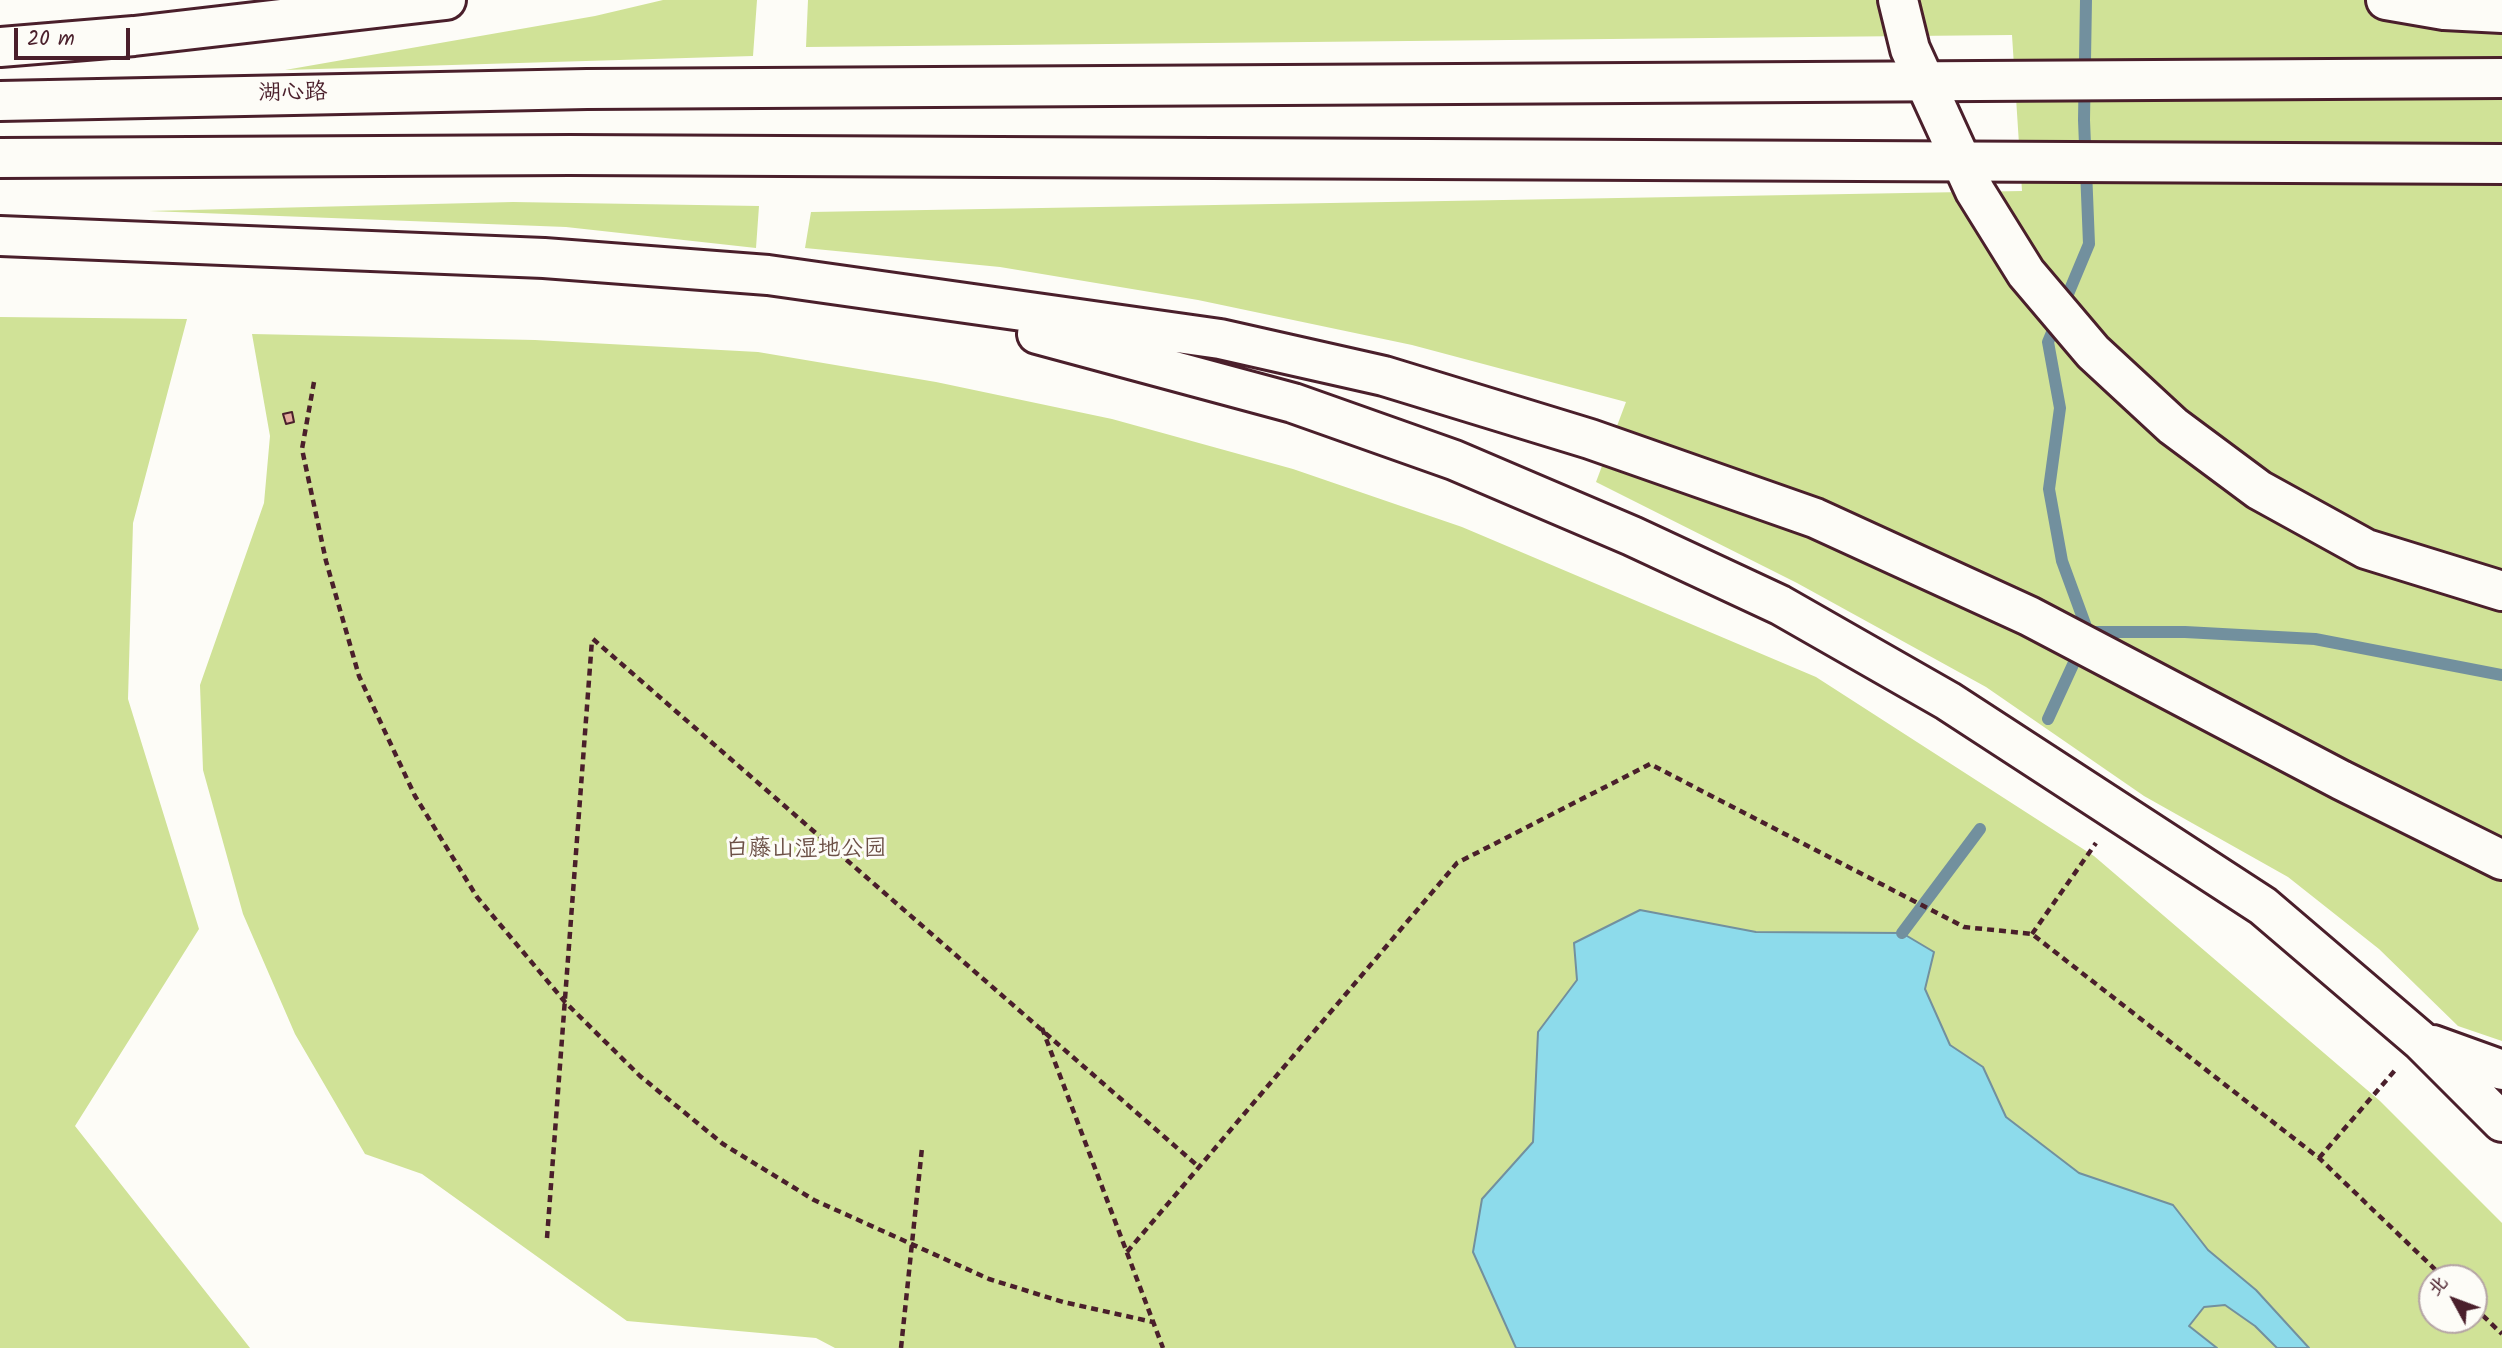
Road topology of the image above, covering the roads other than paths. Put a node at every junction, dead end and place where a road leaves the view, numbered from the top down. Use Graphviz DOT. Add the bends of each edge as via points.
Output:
graph roads {
  1 [pos="446,0"];
  2 [pos="1898,0"];
  3 [pos="2386,0"];
  4 [pos="2502,13"];
  5 [pos="0,47"];
  6 [pos="2502,78"];
  7 [pos="0,101"];
  8 [pos="0,158"];
  9 [pos="2502,164"];
  10 [pos="0,236"];
  11 [pos="876,290"];
  12 [pos="2502,591"];
  13 [pos="2502,860"];
  14 [pos="2421,1041"];
  15 [pos="2502,1070"];
  16 [pos="2502,1122"];
  1 -- 5 [label="main road"];
  2 -- 12 [label="main road" via="1910,49 1975,191 2026,273 2093,352 2173,426 2259,490 2366,549"];
  3 -- 4 [label="main road"];
  6 -- 7 [label="main road, 湖心路" via="587,89"];
  8 -- 9 [label="main road" via="570,155"];
  10 -- 11 [label="main road" via="544,258 768,275"];
  11 -- 13 [label="main road" via="1220,340 1384,376 1590,439 1815,518 2029,617"];
  11 -- 14 [label="main road" via="1293,404 1454,460 1780,605 1948,701 2263,906"];
  14 -- 15 [label="main road"];
  14 -- 16 [label="main road"];
}
